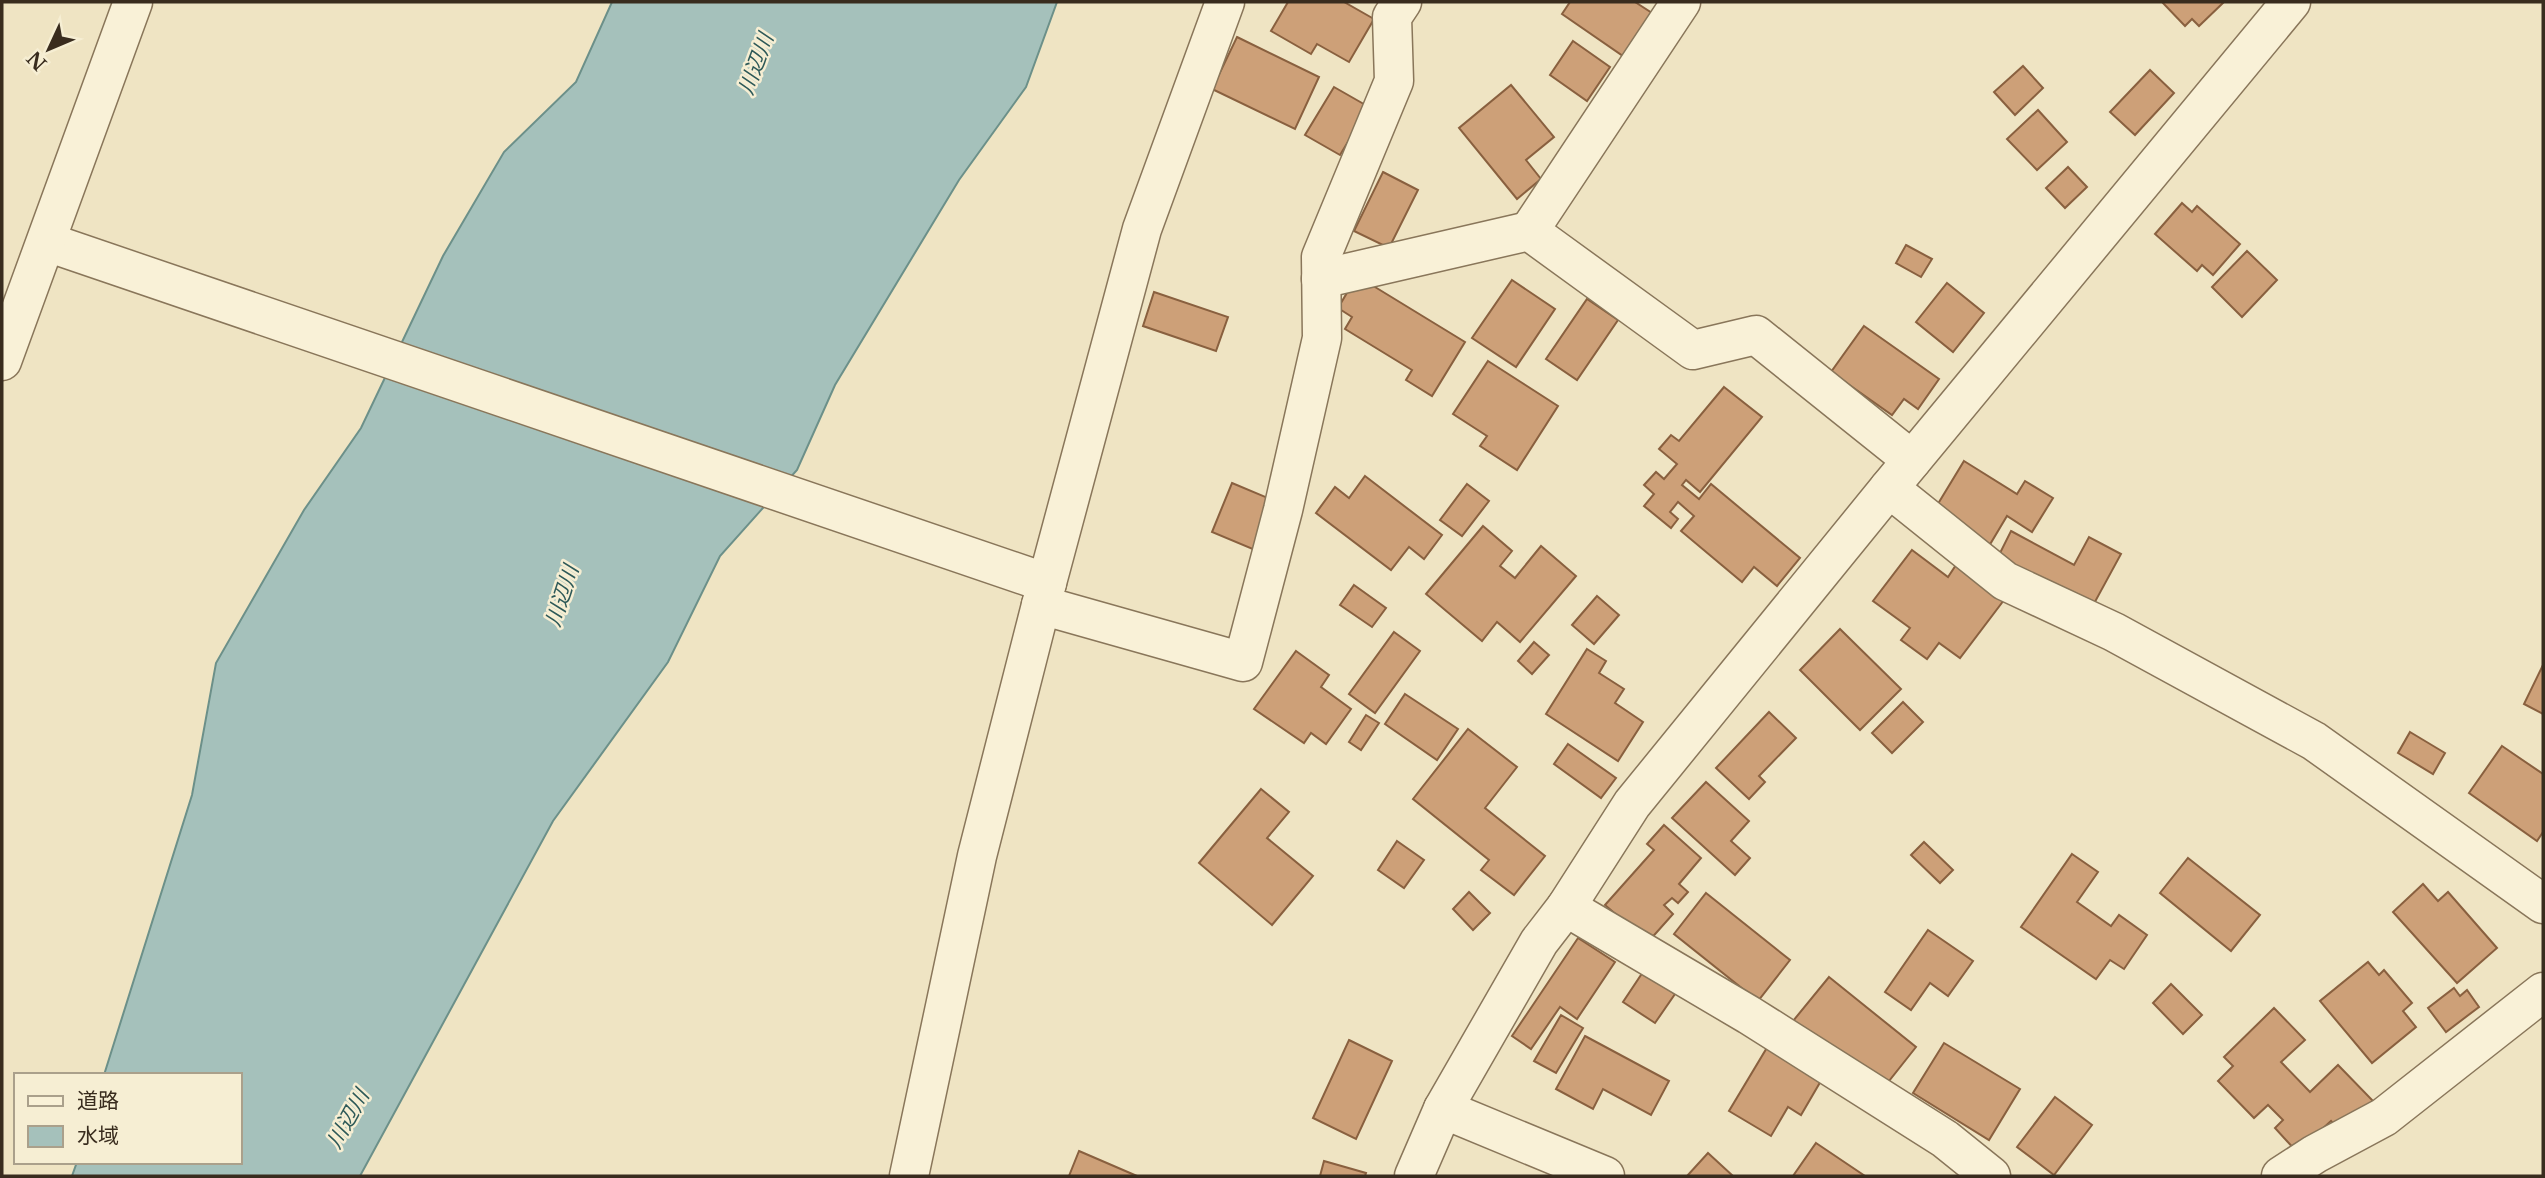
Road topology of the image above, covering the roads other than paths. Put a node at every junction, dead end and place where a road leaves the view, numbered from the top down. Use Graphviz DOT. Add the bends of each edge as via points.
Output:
graph roads {
  1 [pos="134,2"];
  2 [pos="1225,2"];
  3 [pos="1402,2"];
  4 [pos="1681,2"];
  5 [pos="2291,2"];
  6 [pos="1529,231"];
  7 [pos="47,242"];
  8 [pos="1321,279"];
  9 [pos="2,361"];
  10 [pos="1900,474"];
  11 [pos="1044,594"];
  12 [pos="2543,904"];
  13 [pos="1566,907"];
  14 [pos="2543,992"];
  15 [pos="1443,1109"];
  16 [pos="909,1176"];
  17 [pos="1414,1176"];
  18 [pos="1605,1176"];
  19 [pos="1991,1176"];
  20 [pos="2281,1176"];
  1 -- 7 [label="street"];
  2 -- 11 [label="street" via="1142,229"];
  3 -- 8 [label="street" via="1392,17 1394,82 1321,257"];
  4 -- 6 [label="street"];
  5 -- 10 [label="street"];
  6 -- 8 [label="street"];
  6 -- 10 [label="street" via="1693,350 1756,335"];
  7 -- 9 [label="street"];
  7 -- 11 [label="street" via="993,563"];
  8 -- 11 [label="street" via="1322,338 1243,662"];
  10 -- 12 [label="street" via="2005,581 2114,632 2314,741"];
  10 -- 13 [label="street" via="1632,804"];
  11 -- 16 [label="street" via="977,856"];
  13 -- 15 [label="street" via="1539,942"];
  13 -- 19 [label="street" via="1934,1132"];
  14 -- 20 [label="street" via="2384,1117"];
  15 -- 17 [label="street"];
  15 -- 18 [label="street"];
}
